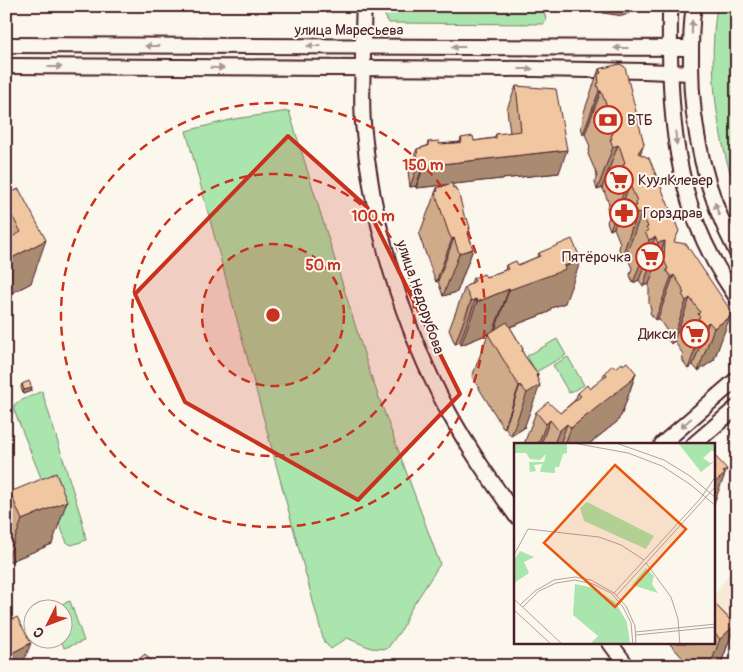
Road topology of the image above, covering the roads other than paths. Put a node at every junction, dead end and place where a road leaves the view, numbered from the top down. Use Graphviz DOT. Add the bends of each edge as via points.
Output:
graph roads {
  1 [pos="364,6"];
  2 [pos="672,6"];
  3 [pos="694,6"];
  4 [pos="6,45"];
  5 [pos="363,47"];
  6 [pos="670,48"];
  7 [pos="691,48"];
  8 [pos="6,66"];
  9 [pos="362,69"];
  10 [pos="669,72"];
  11 [pos="691,73"];
  12 [pos="674,117"];
  13 [pos="694,117"];
  14 [pos="737,253"];
  15 [pos="737,298"];
  16 [pos="737,379"];
  17 [pos="737,406"];
  18 [pos="663,443"];
  19 [pos="695,443"];
  20 [pos="514,513"];
  21 [pos="611,644"];
  22 [pos="627,666"];
  1 -- 5 [label="street, улица Недорубова"];
  2 -- 6 [label="street"];
  7 -- 3 [label="street, one-way"];
  5 -- 4 [label="street, улица Маресьева, one-way"];
  6 -- 5 [label="street, улица Маресьева, one-way"];
  5 -- 9 [label="street, улица Недорубова"];
  6 -- 7 [label="street, улица Маресьева"];
  6 -- 10 [label="street"];
  7 -- 11 [label="street"];
  8 -- 9 [label="street, one-way"];
  9 -- 10 [label="street, one-way"];
  9 -- 20 [label="street, улица Недорубова" via="363,123 377,213 388,260 414,338 449,412"];
  10 -- 11 [label="street"];
  10 -- 12 [label="street"];
  11 -- 13 [label="street"];
  12 -- 13 [label="street" via="678,108 685,106"];
  12 -- 15 [label="street, one-way" via="678,160 693,213 710,255"];
  14 -- 13 [label="street, one-way" via="723,227 706,175"];
  16 -- 18 [label="street, one-way"];
  17 -- 19 [label="street"];
  21 -- 22 [label="street"];
}
